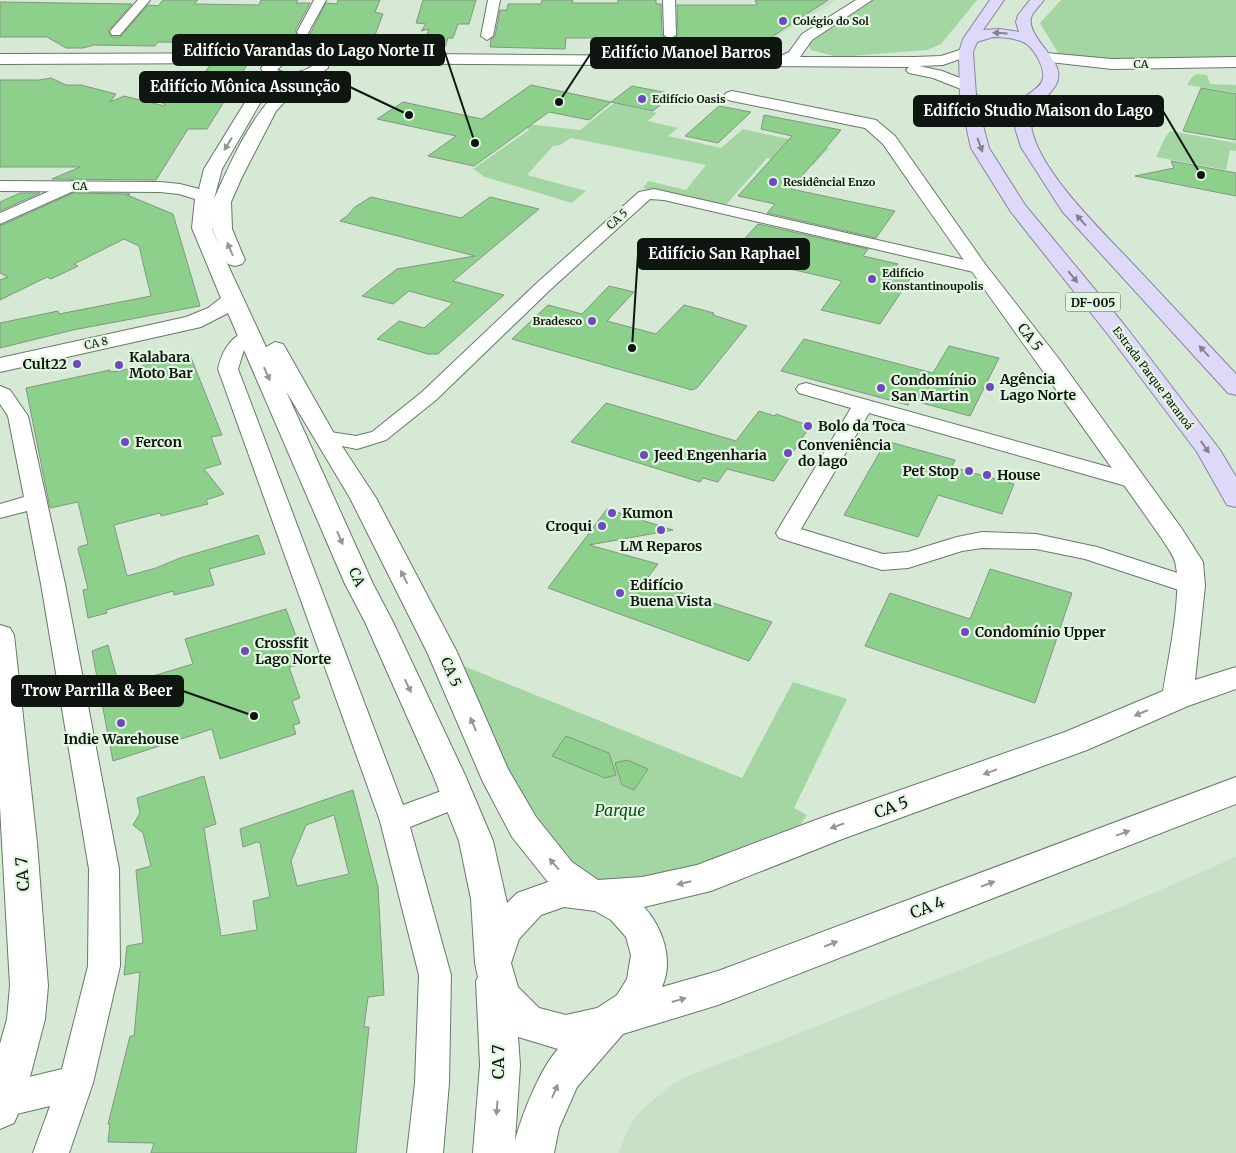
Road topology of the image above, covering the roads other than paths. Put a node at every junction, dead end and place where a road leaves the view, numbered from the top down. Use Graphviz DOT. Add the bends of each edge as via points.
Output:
graph roads {
  1 [pos="144,0"];
  2 [pos="320,0"];
  3 [pos="494,0"];
  4 [pos="668,0"];
  5 [pos="865,0"];
  6 [pos="997,0"];
  7 [pos="1037,0"];
  8 [pos="116,32"];
  9 [pos="304,32"];
  10 [pos="670,35"];
  11 [pos="486,36"];
  12 [pos="1031,40"];
  13 [pos="968,46"];
  14 [pos="800,48"];
  15 [pos="1046,58"];
  16 [pos="0,59"];
  17 [pos="841,61"];
  18 [pos="1236,62"];
  19 [pos="775,64"];
  20 [pos="306,66"];
  21 [pos="0,68"];
  22 [pos="1236,69"];
  23 [pos="271,72"];
  24 [pos="1051,74"];
  25 [pos="743,76"];
  26 [pos="967,92"];
  27 [pos="1032,101"];
  28 [pos="209,185"];
  29 [pos="0,186"];
  30 [pos="72,186"];
  31 [pos="0,219"];
  32 [pos="978,268"];
  33 [pos="233,287"];
  34 [pos="193,322"];
  35 [pos="249,332"];
  36 [pos="0,365"];
  37 [pos="1236,388"];
  38 [pos="806,389"];
  39 [pos="0,392"];
  40 [pos="864,404"];
  41 [pos="324,437"];
  42 [pos="1133,480"];
  43 [pos="363,498"];
  44 [pos="1236,499"];
  45 [pos="36,501"];
  46 [pos="326,507"];
  47 [pos="0,511"];
  48 [pos="1191,586"];
  49 [pos="1,649"];
  50 [pos="1185,651"];
  51 [pos="1236,678"];
  52 [pos="1177,698"];
  53 [pos="1236,790"];
  54 [pos="458,796"];
  55 [pos="394,821"];
  56 [pos="10,838"];
  57 [pos="596,895"];
  58 [pos="494,967"];
  59 [pos="610,1022"];
  60 [pos="76,1083"];
  61 [pos="2,1104"];
  62 [pos="51,1153"];
  63 [pos="425,1153"];
  64 [pos="494,1153"];
  65 [pos="533,1153"];
  1 -- 8 [label="street"];
  2 -- 9 [label="street"];
  3 -- 11 [label="street"];
  4 -- 10 [label="street"];
  5 -- 14 [label="street" via="808,37"];
  6 -- 13 [label="main road"];
  7 -- 12 [label="main road" via="1024,20"];
  12 -- 13 [label="main road, one-way" via="988,32"];
  12 -- 15 [label="main road"];
  13 -- 17 [label="street" via="943,60 930,62"];
  13 -- 26 [label="main road, Estrada Parque Paranoá / DF-005"];
  14 -- 17 [label="street" via="820,58"];
  14 -- 19 [label="street" via="794,56"];
  15 -- 18 [label="street, CA" via="1112,64"];
  15 -- 24 [label="main road"];
  16 -- 20 [label="street"];
  17 -- 19 [label="street"];
  19 -- 20 [label="street"];
  19 -- 25 [label="street" via="750,78"];
  19 -- 26 [label="street" via="937,74"];
  20 -- 23 [label="street" via="287,77"];
  20 -- 23 [label="street" via="272,65"];
  20 -- 25 [label="street"];
  33 -- 20 [label="street, CA 5, one-way" via="222,230 222,202 269,109"];
  21 -- 23 [label="street" via="238,68"];
  22 -- 24 [label="street, CA"];
  23 -- 28 [label="street, CA, one-way" via="212,169"];
  24 -- 27 [label="main road, DF-005" via="1049,84"];
  25 -- 32 [label="street, CA 5" via="732,96 852,120 878,129 890,140"];
  26 -- 27 [label="main road" via="998,107"];
  26 -- 44 [label="main road, Estrada Parque Paranoá / DF-005, one-way" via="980,148 1018,208 1208,450"];
  37 -- 27 [label="main road, DF-005, one-way" via="1070,208 1025,137 1023,118"];
  28 -- 30 [label="street, CA" via="180,189"];
  28 -- 33 [label="street, CA" via="202,228"];
  29 -- 30 [label="street, CA"];
  30 -- 31 [label="street"];
  32 -- 41 [label="street, CA 5" via="664,195 645,195 429,396 379,436 357,443"];
  32 -- 42 [label="street, CA 5"];
  33 -- 34 [label="street, CA 8" via="215,312"];
  33 -- 35 [label="street, CA"];
  33 -- 41 [label="street, CA 5"];
  34 -- 35 [label="street, CA 8" via="218,323"];
  34 -- 36 [label="street, CA 8"];
  35 -- 46 [label="street, CA, one-way"];
  35 -- 55 [label="street" via="231,353 228,369"];
  38 -- 40 [label="street"];
  39 -- 45 [label="street" via="18,416"];
  40 -- 42 [label="street"];
  40 -- 48 [label="street" via="787,533 882,562 919,557 979,540 1026,539 1085,550"];
  41 -- 43 [label="street, CA 5"];
  42 -- 48 [label="street, CA 5" via="1189,562"];
  43 -- 46 [label="street"];
  57 -- 43 [label="street, CA 5, one-way" via="560,872 524,827 494,773 442,652"];
  45 -- 47 [label="street"];
  45 -- 60 [label="street" via="54,584 104,869 104,966"];
  46 -- 54 [label="street, CA, one-way"];
  48 -- 50 [label="street, CA 5"];
  49 -- 56 [label="street, CA 7"];
  50 -- 51 [label="street, CA 5" via="1210,675"];
  50 -- 52 [label="street, CA 5"];
  51 -- 52 [label="street, CA 5"];
  52 -- 57 [label="street, CA 5, one-way" via="1076,741 699,880 642,892"];
  59 -- 53 [label="street, CA 4, one-way" via="718,988"];
  54 -- 55 [label="street"];
  54 -- 58 [label="street, CA" via="476,841 489,899"];
  55 -- 63 [label="street" via="435,975 432,1083"];
  56 -- 61 [label="street, CA 7" via="29,986 26,1019"];
  57 -- 58 [label="street" via="564,892 529,904 504,930"];
  57 -- 59 [label="street" via="624,909 642,930 649,955 645,983 630,1008"];
  58 -- 59 [label="street" via="502,997 528,1023 566,1033"];
  58 -- 64 [label="street, CA 7, one-way" via="500,1065"];
  65 -- 59 [label="street, one-way" via="539,1127 563,1073"];
  60 -- 61 [label="street"];
  60 -- 62 [label="street"];
}
